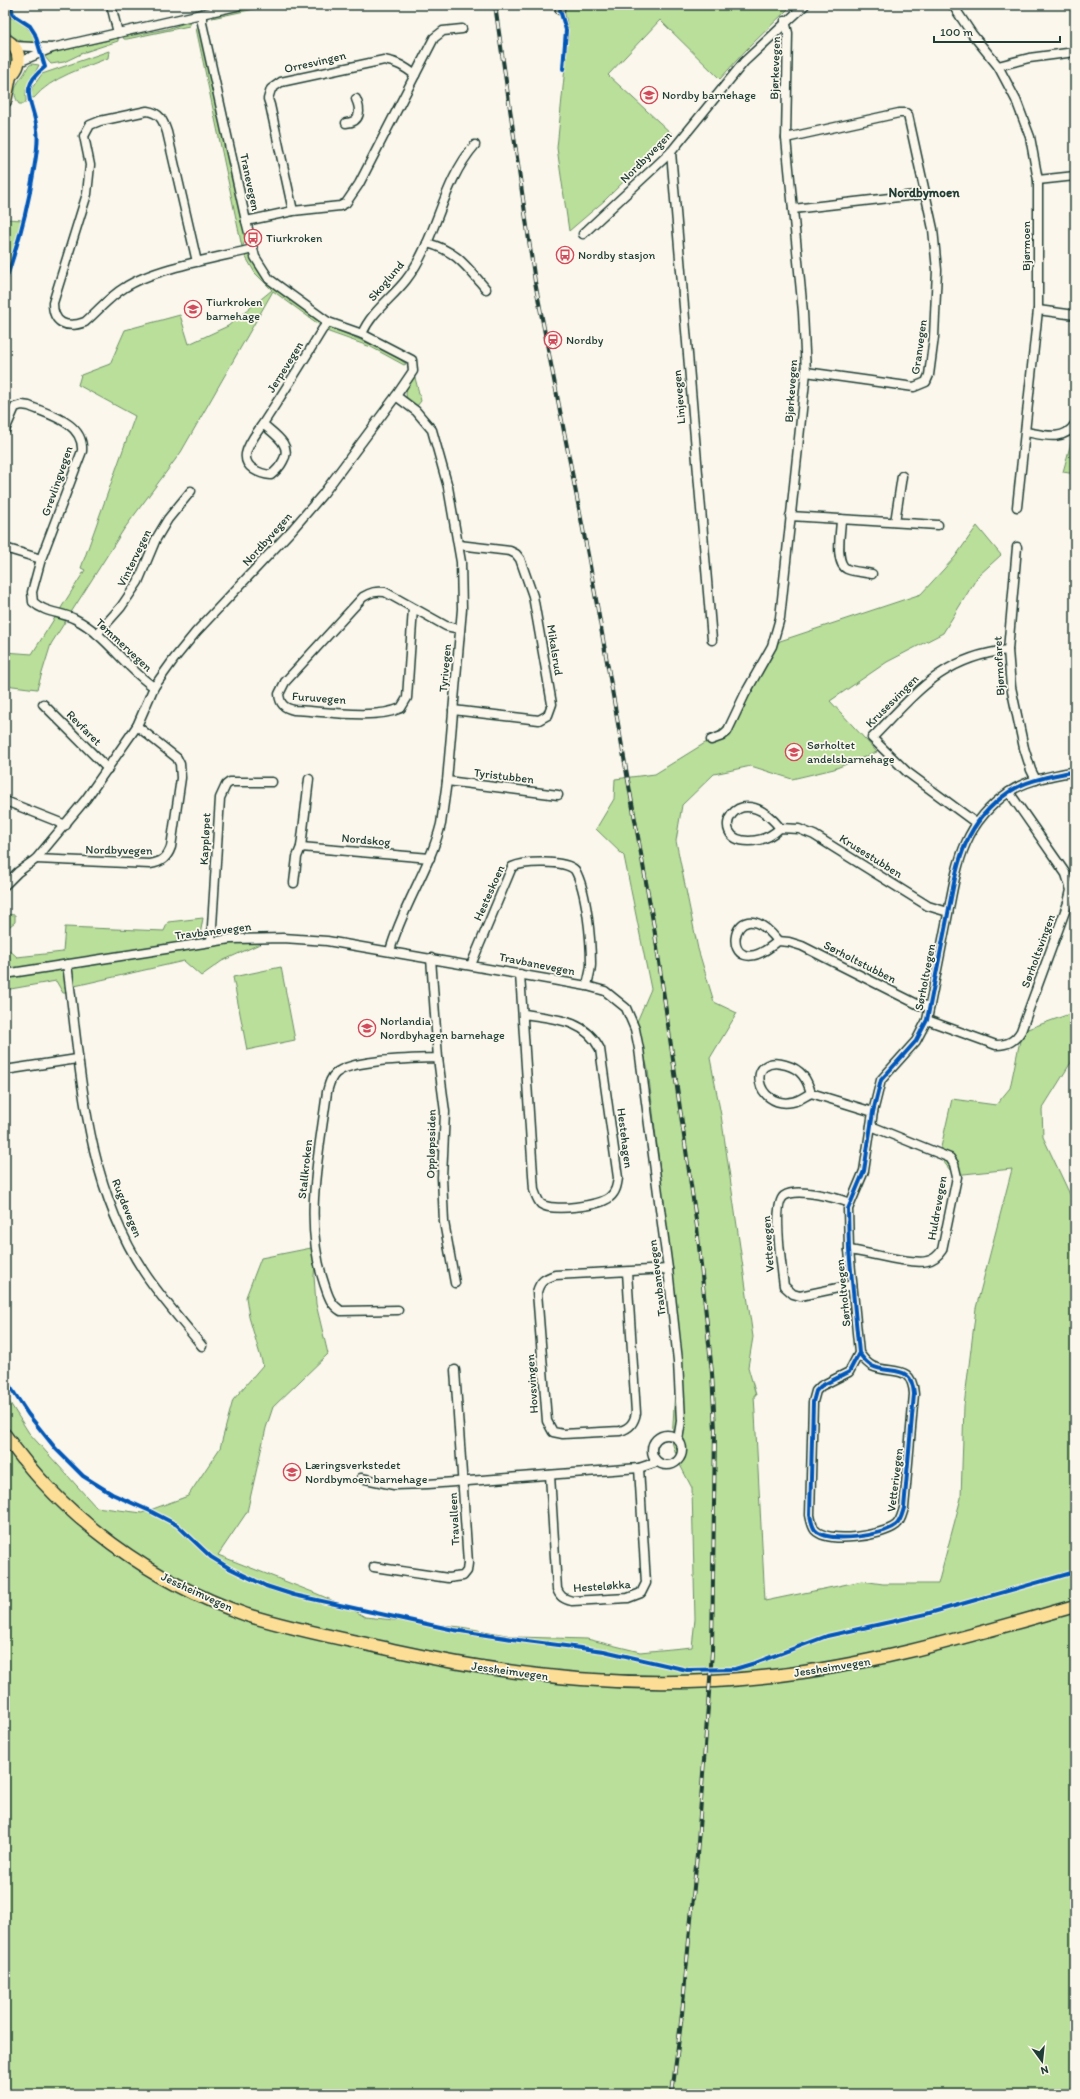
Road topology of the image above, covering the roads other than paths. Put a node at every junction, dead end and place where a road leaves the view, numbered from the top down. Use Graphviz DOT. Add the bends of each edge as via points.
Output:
graph roads {
  1 [pos="111,5"];
  2 [pos="241,5"];
  3 [pos="801,6"];
  4 [pos="954,7"];
  5 [pos="202,14"];
  6 [pos="785,22"];
  7 [pos="462,29"];
  8 [pos="118,33"];
  9 [pos="8,41"];
  10 [pos="52,48"];
  11 [pos="1075,52"];
  12 [pos="19,62"];
  13 [pos="998,66"];
  14 [pos="415,75"];
  15 [pos="8,77"];
  16 [pos="356,99"];
  17 [pos="5,101"];
  18 [pos="346,122"];
  19 [pos="786,138"];
  20 [pos="475,145"];
  21 [pos="671,152"];
  22 [pos="1075,176"];
  23 [pos="1038,180"];
  24 [pos="925,194"];
  25 [pos="793,209"];
  26 [pos="293,211"];
  27 [pos="246,221"];
  28 [pos="583,234"];
  29 [pos="427,242"];
  30 [pos="253,249"];
  31 [pos="197,262"];
  32 [pos="486,289"];
  33 [pos="1038,310"];
  34 [pos="1075,315"];
  35 [pos="328,322"];
  36 [pos="362,334"];
  37 [pos="414,365"];
  38 [pos="806,372"];
  39 [pos="396,396"];
  40 [pos="263,424"];
  41 [pos="1075,424"];
  42 [pos="5,430"];
  43 [pos="1026,432"];
  44 [pos="902,476"];
  45 [pos="191,491"];
  46 [pos="1017,507"];
  47 [pos="790,516"];
  48 [pos="841,519"];
  49 [pos="896,522"];
  50 [pos="938,525"];
  51 [pos="459,545"];
  52 [pos="1017,547"];
  53 [pos="5,548"];
  54 [pos="41,559"];
  55 [pos="872,574"];
  56 [pos="33,602"];
  57 [pos="413,608"];
  58 [pos="460,629"];
  59 [pos="97,634"];
  60 [pos="712,640"];
  61 [pos="1008,650"];
  62 [pos="154,687"];
  63 [pos="43,704"];
  64 [pos="453,710"];
  65 [pos="137,726"];
  66 [pos="711,740"];
  67 [pos="108,769"];
  68 [pos="1075,771"];
  69 [pos="309,779"];
  70 [pos="1036,780"];
  71 [pos="447,781"];
  72 [pos="272,782"];
  73 [pos="1009,792"];
  74 [pos="558,796"];
  75 [pos="8,802"];
  76 [pos="976,823"];
  77 [pos="66,825"];
  78 [pos="780,828"];
  79 [pos="301,847"];
  80 [pos="430,858"];
  81 [pos="36,859"];
  82 [pos="294,883"];
  83 [pos="5,885"];
  84 [pos="948,912"];
  85 [pos="778,941"];
  86 [pos="211,942"];
  87 [pos="390,951"];
  88 [pos="430,958"];
  89 [pos="67,964"];
  90 [pos="471,965"];
  91 [pos="5,974"];
  92 [pos="520,974"];
  93 [pos="587,986"];
  94 [pos="930,1006"];
  95 [pos="524,1014"];
  96 [pos="927,1020"];
  97 [pos="438,1058"];
  98 [pos="77,1059"];
  99 [pos="5,1070"];
  100 [pos="811,1093"];
  101 [pos="873,1112"];
  102 [pos="871,1126"];
  103 [pos="850,1202"];
  104 [pos="849,1250"];
  105 [pos="668,1269"];
  106 [pos="627,1272"];
  107 [pos="455,1283"];
  108 [pos="852,1285"];
  109 [pos="398,1310"];
  110 [pos="202,1346"];
  111 [pos="859,1353"];
  112 [pos="455,1370"];
  113 [pos="5,1435"];
  114 [pos="678,1440"];
  115 [pos="657,1462"];
  116 [pos="639,1468"];
  117 [pos="550,1475"];
  118 [pos="361,1478"];
  119 [pos="464,1481"];
  120 [pos="374,1567"];
  121 [pos="1075,1606"];
  1 -- 8 [label="street"];
  2 -- 5 [label="street"];
  3 -- 6 [label="street, Nordbyvegen"];
  4 -- 13 [label="street, Bjørmoen"];
  5 -- 8 [label="street"];
  5 -- 27 [label="street, Tranevegen"];
  6 -- 19 [label="street, Bjørkevegen" via="788,33"];
  6 -- 21 [label="street, Nordbyvegen" via="744,62"];
  7 -- 14 [label="street" via="438,34"];
  8 -- 10 [label="street"];
  9 -- 10 [label="street"];
  9 -- 12 [label="main road" via="18,52"];
  10 -- 12 [label="street"];
  11 -- 13 [label="street"];
  12 -- 15 [label="main road" via="16,70"];
  13 -- 23 [label="street, Bjørmoen" via="1025,120"];
  14 -- 26 [label="street" via="359,184 346,203 332,208"];
  14 -- 26 [label="street, Orresvingen" via="404,66 384,60 281,82 271,89 268,99"];
  15 -- 17 [label="main road"];
  16 -- 18 [label="street" via="360,111 358,116 356,120"];
  19 -- 24 [label="street, Granvegen" via="899,112 906,113"];
  19 -- 25 [label="street, Bjørkevegen"];
  20 -- 29 [label="street, Skoglund" via="461,162 454,176"];
  21 -- 28 [label="street, Nordbyvegen"];
  21 -- 60 [label="street, Linjevegen"];
  22 -- 23 [label="street"];
  23 -- 33 [label="street, Bjørmoen"];
  24 -- 25 [label="street"];
  24 -- 38 [label="street, Granvegen" via="938,270 934,337 926,382 914,387"];
  25 -- 38 [label="street, Bjørkevegen" via="804,321"];
  26 -- 27 [label="street"];
  27 -- 30 [label="street, Tranevegen"];
  29 -- 32 [label="street" via="456,255"];
  29 -- 36 [label="street, Skoglund" via="406,280 370,319"];
  30 -- 31 [label="street"];
  30 -- 35 [label="street, Tranevegen" via="269,279"];
  31 -- 31 [label="street" via="152,275 124,288 85,322 68,325 56,319 53,303 88,194 90,165 84,136 90,125 147,111 161,116"];
  33 -- 34 [label="street"];
  33 -- 43 [label="street, Bjørmoen"];
  35 -- 36 [label="street, Tranevegen"];
  35 -- 40 [label="street, Jerpevegen"];
  36 -- 37 [label="street, Tranevegen" via="412,360"];
  37 -- 39 [label="street, Nordbyvegen" via="413,371"];
  38 -- 47 [label="street, Bjørkevegen"];
  39 -- 51 [label="street, Tyrivegen" via="416,412 432,430 444,468"];
  39 -- 62 [label="street, Nordbyvegen" via="296,526 196,632"];
  40 -- 40 [label="street, Jerpevegen" via="248,448 246,459 256,472 271,475 286,457 287,449"];
  41 -- 43 [label="street" via="1069,432 1061,436"];
  42 -- 54 [label="street, Grevlingvegen" via="15,407 22,405 73,426 80,437 82,451"];
  43 -- 46 [label="street, Bjørmoen"];
  44 -- 49 [label="street"];
  45 -- 59 [label="street, Vintervegen" via="168,519 156,539 138,582 121,607"];
  47 -- 48 [label="street"];
  47 -- 66 [label="street, Bjørkevegen" via="776,636 727,732"];
  48 -- 49 [label="street"];
  48 -- 55 [label="street" via="841,564 847,569"];
  49 -- 50 [label="street"];
  51 -- 58 [label="street, Tyrivegen" via="462,587"];
  51 -- 64 [label="street, Mikalsrud" via="510,551 520,559 533,596 552,704 548,715 539,720"];
  52 -- 61 [label="street, Bjørnofaret"];
  53 -- 54 [label="street"];
  54 -- 56 [label="street, Grevlingvegen" via="32,592"];
  56 -- 59 [label="street, Tømmervegen" via="44,609 74,618"];
  57 -- 57 [label="street, Furuvegen" via="385,592 376,591 363,597 285,682 279,694 285,708 370,714 400,708 406,698"];
  57 -- 58 [label="street, Furuvegen" via="446,626"];
  58 -- 64 [label="street, Tyrivegen"];
  59 -- 62 [label="street, Tømmervegen" via="143,680"];
  61 -- 70 [label="street, Bjørnofaret" via="1014,708 1026,755"];
  61 -- 76 [label="street, Krusesvingen" via="972,656 948,667 928,681 872,738 907,772"];
  62 -- 65 [label="street, Nordbyvegen"];
  63 -- 67 [label="street, Revfaret"];
  64 -- 71 [label="street, Tyrivegen"];
  65 -- 67 [label="street, Nordbyvegen"];
  65 -- 81 [label="street, Nordbyvegen" via="177,758 180,764 181,778 168,855 163,860 150,864"];
  67 -- 77 [label="street, Nordbyvegen"];
  68 -- 70 [label="street, Sørholtvegen"];
  69 -- 79 [label="street"];
  70 -- 73 [label="street, Sørholtvegen"];
  71 -- 74 [label="street, Tyristubben"];
  71 -- 80 [label="street, Tyrivegen" via="441,824"];
  72 -- 86 [label="street, Kappløpet" via="230,782 220,798"];
  73 -- 76 [label="street, Sørholtvegen"];
  73 -- 96 [label="street, Sørholtsvingen" via="1066,874 1071,891 1022,1031 1014,1041 996,1045"];
  75 -- 77 [label="street"];
  76 -- 84 [label="street, Sørholtvegen" via="959,859"];
  77 -- 81 [label="street, Nordbyvegen"];
  78 -- 78 [label="street" via="763,811 751,808 741,808 732,812 728,820 729,830 735,839 748,842 760,841"];
  78 -- 84 [label="street, Krusestubben" via="799,829 814,835 928,906"];
  79 -- 80 [label="street, Nordskog"];
  79 -- 82 [label="street" via="297,857"];
  80 -- 87 [label="street, Tyrivegen" via="409,900"];
  81 -- 83 [label="street, Nordbyvegen"];
  84 -- 94 [label="street, Sørholtvegen"];
  85 -- 85 [label="street" via="766,927 749,923 741,925 734,939 737,948 743,954 751,956 760,954"];
  85 -- 94 [label="street, Sørholtstubben" via="802,946 920,1005"];
  86 -- 87 [label="street, Travbanevegen" via="256,938 302,939"];
  86 -- 89 [label="street, Travbanevegen"];
  87 -- 88 [label="street, Travbanevegen"];
  88 -- 90 [label="street, Travbanevegen"];
  88 -- 97 [label="street, Oppløpssiden"];
  89 -- 91 [label="street, Travbanevegen"];
  89 -- 98 [label="street, Rugdevegen"];
  90 -- 92 [label="street, Travbanevegen"];
  90 -- 93 [label="street, Hesteskoen" via="512,867 527,862 566,865 572,867 579,877 584,900 591,966"];
  92 -- 93 [label="street, Travbanevegen"];
  92 -- 95 [label="street, Hestehagen"];
  93 -- 105 [label="street, Travbanevegen" via="605,991 617,999 626,1008 635,1029"];
  94 -- 96 [label="street, Sørholtvegen"];
  95 -- 95 [label="street, Hestehagen" via="534,1190 537,1198 542,1204 555,1208 602,1202 613,1194 618,1178 600,1049 589,1031 577,1025"];
  96 -- 101 [label="street, Sørholtvegen" via="916,1041 881,1080"];
  97 -- 107 [label="street, Oppløpssiden" via="446,1131 442,1177 444,1222"];
  97 -- 109 [label="street, Stallkroken" via="395,1060 340,1070 330,1080 327,1092 313,1196 313,1228 320,1272 328,1297 333,1306 341,1311"];
  98 -- 99 [label="street"];
  98 -- 110 [label="street, Rugdevegen" via="84,1110 96,1157 122,1231 144,1273"];
  100 -- 100 [label="street" via="802,1074 780,1063 770,1064 763,1068 759,1075 764,1093 781,1102 791,1102"];
  100 -- 101 [label="street"];
  101 -- 102 [label="street, Sørholtvegen"];
  102 -- 103 [label="street, Sørholtvegen" via="864,1171"];
  102 -- 104 [label="street, Huldrevegen" via="950,1158 956,1170 956,1185 942,1250 935,1258 912,1261"];
  103 -- 104 [label="street, Sørholtvegen" via="847,1220"];
  103 -- 108 [label="street, Vettevegen" via="834,1197 791,1193 780,1201 778,1216 784,1286 788,1291 800,1296"];
  104 -- 108 [label="street, Sørholtvegen"];
  105 -- 106 [label="street, Hovsvingen"];
  105 -- 114 [label="street, Travbanevegen" via="678,1361 681,1421"];
  106 -- 106 [label="street, Hovsvingen" via="555,1275 545,1278 540,1284 537,1292 547,1421 553,1432 563,1434 620,1431 632,1425 635,1419"];
  108 -- 111 [label="street, Sørholtvegen"];
  111 -- 111 [label="street, Vetterivegen" via="849,1372 821,1386 816,1391 813,1402 810,1515 815,1530 836,1538 890,1529 898,1523 904,1508 913,1384 900,1371 871,1366"];
  112 -- 119 [label="street, Travalleen"];
  113 -- 121 [label="main road, Jessheimvegen" via="50,1489 91,1528 132,1558 185,1589 223,1606 285,1626 447,1662 572,1679 662,1683 785,1675 871,1661"];
  114 -- 115 [label="street" via="682,1450 678,1460 668,1465"];
  114 -- 115 [label="street" via="665,1435 653,1443 653,1457"];
  115 -- 116 [label="street"];
  116 -- 117 [label="street"];
  116 -- 117 [label="street, Hesteløkka" via="646,1583 641,1593 628,1598 572,1601 564,1600 559,1595"];
  117 -- 119 [label="street"];
  118 -- 119 [label="street" via="394,1485"];
  119 -- 120 [label="street, Travalleen" via="468,1563 463,1576 448,1578"];
}
